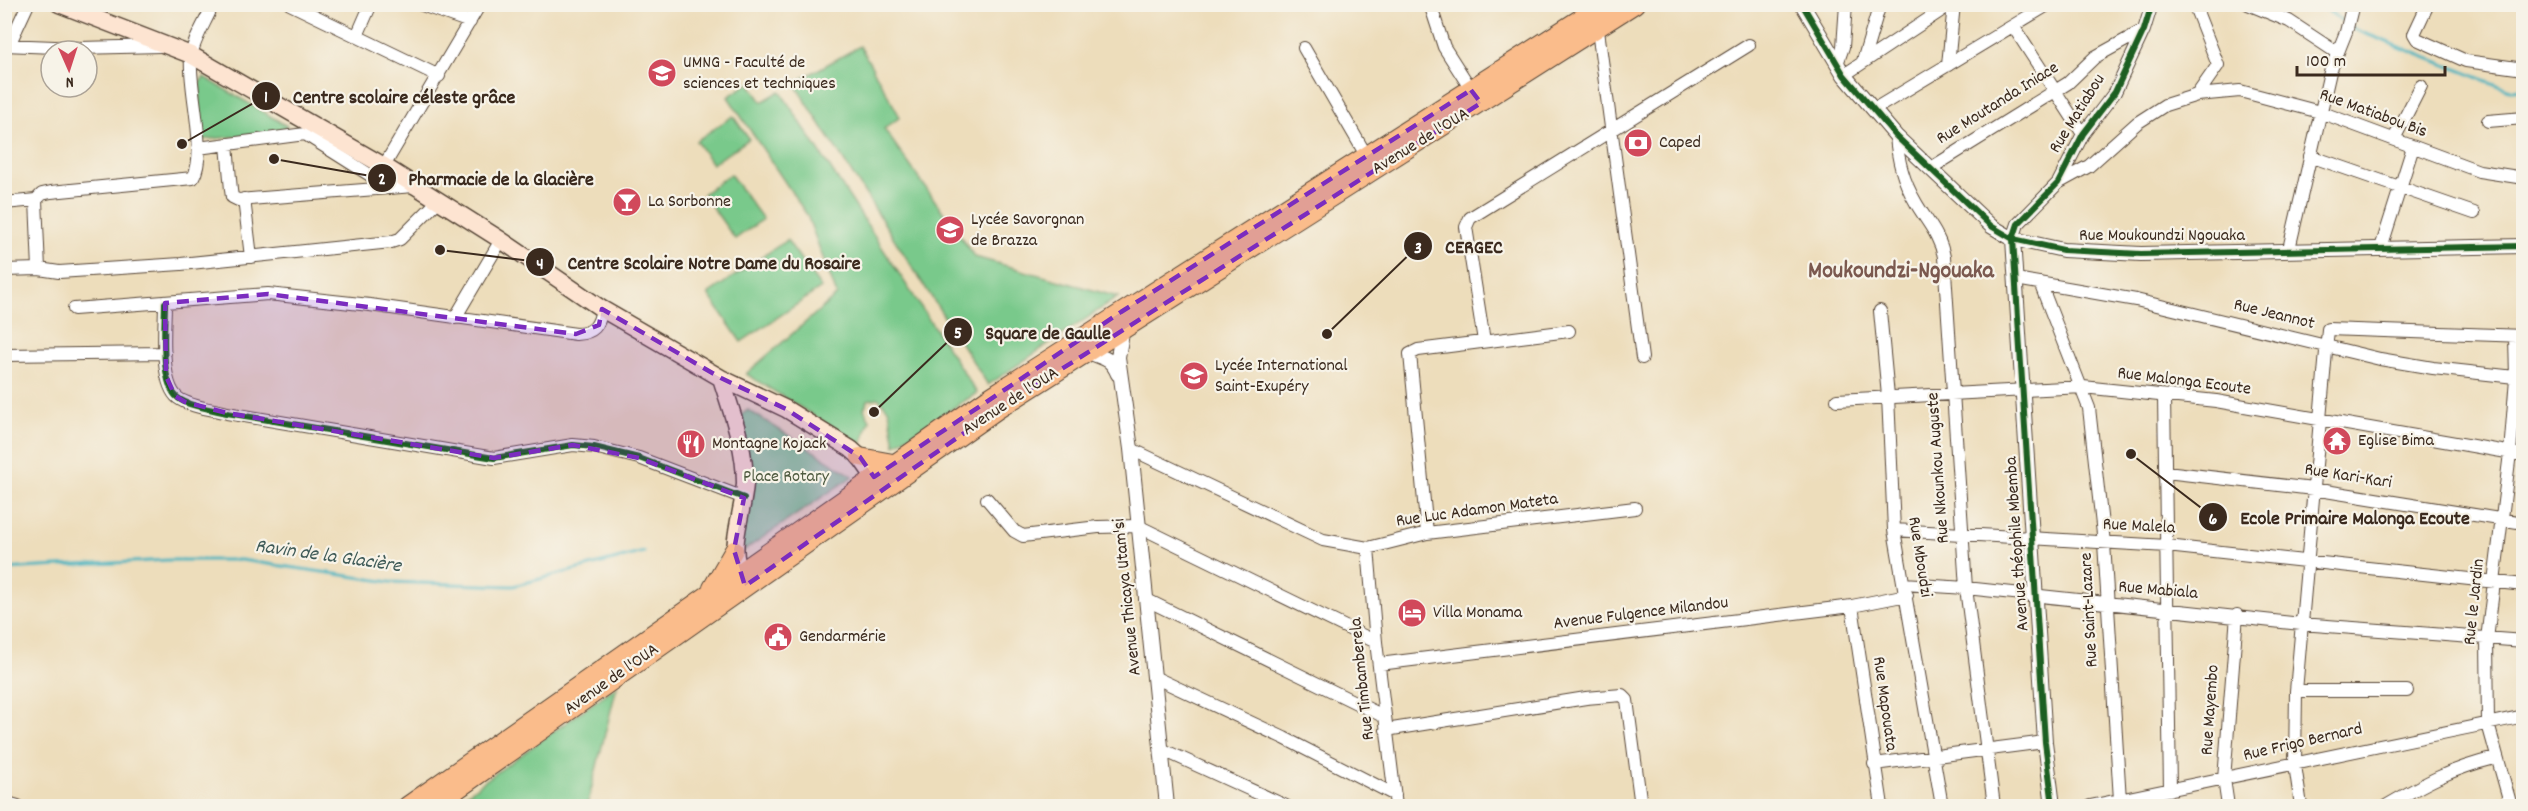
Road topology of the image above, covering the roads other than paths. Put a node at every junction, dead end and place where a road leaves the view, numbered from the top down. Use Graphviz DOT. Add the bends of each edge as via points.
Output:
graph roads {
  1 [pos="28,4"];
  2 [pos="59,4"];
  3 [pos="213,4"];
  4 [pos="371,4"];
  5 [pos="419,4"];
  6 [pos="480,4"];
  7 [pos="1430,4"];
  8 [pos="1635,4"];
  9 [pos="1802,4"];
  10 [pos="1846,4"];
  11 [pos="1880,4"];
  12 [pos="1952,4"];
  13 [pos="2027,4"];
  14 [pos="2049,4"];
  15 [pos="2152,4"];
  16 [pos="2194,4"];
  17 [pos="2248,4"];
  18 [pos="2428,4"];
  19 [pos="294,5"];
  20 [pos="1600,7"];
  21 [pos="2352,9"];
  22 [pos="470,22"];
  23 [pos="2018,23"];
  24 [pos="1598,28"];
  25 [pos="2144,30"];
  26 [pos="357,36"];
  27 [pos="7,45"];
  28 [pos="1749,45"];
  29 [pos="165,46"];
  30 [pos="1304,48"];
  31 [pos="2336,52"];
  32 [pos="191,55"];
  33 [pos="1863,61"];
  34 [pos="1948,64"];
  35 [pos="2523,69"];
  36 [pos="1841,70"];
  37 [pos="439,76"];
  38 [pos="2421,86"];
  39 [pos="2056,90"];
  40 [pos="2197,95"];
  41 [pos="1476,97"];
  42 [pos="1873,110"];
  43 [pos="2320,112"];
  44 [pos="2523,118"];
  45 [pos="2488,121"];
  46 [pos="1611,131"];
  47 [pos="2083,134"];
  48 [pos="1896,136"];
  49 [pos="2394,139"];
  50 [pos="227,145"];
  51 [pos="2413,147"];
  52 [pos="198,148"];
  53 [pos="1366,155"];
  54 [pos="2310,156"];
  55 [pos="384,166"];
  56 [pos="1931,168"];
  57 [pos="2523,178"];
  58 [pos="2058,183"];
  59 [pos="414,186"];
  60 [pos="388,187"];
  61 [pos="2401,189"];
  62 [pos="244,199"];
  63 [pos="36,200"];
  64 [pos="438,201"];
  65 [pos="4,203"];
  66 [pos="2474,213"];
  67 [pos="2013,239"];
  68 [pos="501,240"];
  69 [pos="2523,246"];
  70 [pos="2381,248"];
  71 [pos="2289,249"];
  72 [pos="251,257"];
  73 [pos="39,269"];
  74 [pos="4,270"];
  75 [pos="2016,279"];
  76 [pos="2040,283"];
  77 [pos="165,303"];
  78 [pos="74,309"];
  79 [pos="602,309"];
  80 [pos="1880,311"];
  81 [pos="455,318"];
  82 [pos="1121,322"];
  83 [pos="1569,331"];
  84 [pos="2519,336"];
  85 [pos="1484,341"];
  86 [pos="1083,345"];
  87 [pos="2325,347"];
  88 [pos="165,353"];
  89 [pos="4,355"];
  90 [pos="1642,358"];
  91 [pos="721,378"];
  92 [pos="2520,383"];
  93 [pos="1122,384"];
  94 [pos="2083,387"];
  95 [pos="2023,388"];
  96 [pos="1952,392"];
  97 [pos="1888,396"];
  98 [pos="2164,397"];
  99 [pos="1837,400"];
  100 [pos="2321,421"];
  101 [pos="1131,449"];
  102 [pos="2510,453"];
  103 [pos="2523,455"];
  104 [pos="860,457"];
  105 [pos="893,463"];
  106 [pos="2166,472"];
  107 [pos="878,483"];
  108 [pos="2313,489"];
  109 [pos="744,498"];
  110 [pos="987,499"];
  111 [pos="1635,508"];
  112 [pos="2502,519"];
  113 [pos="2523,523"];
  114 [pos="1138,526"];
  115 [pos="1894,530"];
  116 [pos="1962,532"];
  117 [pos="1427,533"];
  118 [pos="2033,537"];
  119 [pos="2104,543"];
  120 [pos="2167,546"];
  121 [pos="1368,548"];
  122 [pos="734,550"];
  123 [pos="2307,559"];
  124 [pos="742,580"];
  125 [pos="2494,581"];
  126 [pos="2523,585"];
  127 [pos="1966,588"];
  128 [pos="1905,590"];
  129 [pos="706,596"];
  130 [pos="2037,597"];
  131 [pos="1145,599"];
  132 [pos="2106,604"];
  133 [pos="1852,606"];
  134 [pos="2168,610"];
  135 [pos="2236,615"];
  136 [pos="2301,624"];
  137 [pos="2487,639"];
  138 [pos="2523,641"];
  139 [pos="1376,642"];
  140 [pos="1379,664"];
  141 [pos="1154,677"];
  142 [pos="2296,691"];
  143 [pos="2407,691"];
  144 [pos="2523,716"];
  145 [pos="1385,717"];
  146 [pos="2488,724"];
  147 [pos="1386,730"];
  148 [pos="2045,742"];
  149 [pos="1161,749"];
  150 [pos="1988,749"];
  151 [pos="1932,757"];
  152 [pos="2495,758"];
  153 [pos="1874,764"];
  154 [pos="2295,765"];
  155 [pos="2224,779"];
  156 [pos="2170,790"];
  157 [pos="2120,800"];
  158 [pos="1396,801"];
  159 [pos="4,802"];
  160 [pos="2505,804"];
  161 [pos="18,807"];
  162 [pos="408,807"];
  163 [pos="434,807"];
  164 [pos="1167,807"];
  165 [pos="1286,807"];
  166 [pos="1641,807"];
  167 [pos="1882,807"];
  168 [pos="1942,807"];
  169 [pos="1994,807"];
  170 [pos="2053,807"];
  171 [pos="2090,807"];
  172 [pos="2228,807"];
  173 [pos="2301,807"];
  174 [pos="2386,807"];
  1 -- 27 [label="street"];
  2 -- 29 [label="main road"];
  3 -- 32 [label="street"];
  4 -- 26 [label="street"];
  5 -- 22 [label="street"];
  6 -- 22 [label="street"];
  7 -- 41 [label="street" via="1444,47"];
  8 -- 24 [label="main road, Avenue de l'OUA"];
  9 -- 36 [label="street, Rue Moukoundzi Ngouaka"];
  10 -- 36 [label="street"];
  11 -- 33 [label="street"];
  12 -- 33 [label="street"];
  12 -- 34 [label="street"];
  13 -- 23 [label="street"];
  14 -- 23 [label="street"];
  15 -- 25 [label="street, Rue Matiabou"];
  16 -- 40 [label="street" via="2218,65"];
  17 -- 31 [label="street" via="2289,21"];
  18 -- 35 [label="street" via="2414,34 2416,39 2466,61"];
  19 -- 26 [label="street"];
  20 -- 24 [label="street"];
  20 -- 41 [label="main road, Avenue de l'OUA"];
  21 -- 31 [label="street"];
  22 -- 37 [label="street"];
  23 -- 34 [label="street"];
  23 -- 39 [label="street"];
  24 -- 41 [label="main road, Avenue de l'OUA"];
  24 -- 46 [label="street"];
  25 -- 39 [label="street, Rue Moutanda Iniace" via="2095,57"];
  25 -- 47 [label="street, Rue Matiabou" via="2115,92"];
  26 -- 37 [label="street"];
  27 -- 29 [label="street"];
  28 -- 46 [label="street"];
  29 -- 32 [label="main road"];
  30 -- 53 [label="street"];
  31 -- 43 [label="street"];
  32 -- 52 [label="street"];
  32 -- 55 [label="main road"];
  33 -- 36 [label="street"];
  34 -- 42 [label="street"];
  36 -- 42 [label="street, Rue Moukoundzi Ngouaka"];
  37 -- 55 [label="street"];
  38 -- 49 [label="street"];
  39 -- 47 [label="street"];
  39 -- 56 [label="street, Rue Moutanda Iniace"];
  40 -- 43 [label="street, Rue Matiabou Bis" via="2240,91"];
  40 -- 58 [label="street, Rue Matiabou Bis" via="2147,114 2090,166"];
  41 -- 53 [label="main road, Avenue de l'OUA"];
  41 -- 82 [label="main road, Avenue de l'OUA"];
  42 -- 48 [label="street, Rue Moukoundzi Ngouaka"];
  43 -- 49 [label="street, Rue Matiabou Bis"];
  43 -- 54 [label="street"];
  44 -- 45 [label="street"];
  46 -- 85 [label="street" via="1468,221"];
  46 -- 90 [label="street"];
  47 -- 58 [label="street, Rue Matiabou"];
  48 -- 56 [label="street, Rue Moukoundzi Ngouaka"];
  48 -- 96 [label="street, Rue Nkounkou Auguste" via="1899,169 1942,244"];
  49 -- 51 [label="street, Rue Matiabou Bis"];
  50 -- 52 [label="street"];
  50 -- 60 [label="street" via="305,134"];
  50 -- 62 [label="street" via="232,197"];
  51 -- 57 [label="street, Rue Matiabou Bis" via="2479,171"];
  51 -- 61 [label="street"];
  52 -- 63 [label="street" via="198,170 193,178 51,192"];
  53 -- 82 [label="main road, Avenue de l'OUA"];
  54 -- 61 [label="street"];
  54 -- 71 [label="street"];
  55 -- 59 [label="main road"];
  56 -- 67 [label="street, Rue Moukoundzi Ngouaka" via="1990,226"];
  58 -- 67 [label="street, Rue Matiabou" via="2022,219"];
  59 -- 60 [label="street"];
  59 -- 64 [label="main road"];
  60 -- 62 [label="street"];
  61 -- 66 [label="street"];
  61 -- 70 [label="street"];
  62 -- 72 [label="street"];
  63 -- 65 [label="street"];
  63 -- 73 [label="street"];
  64 -- 68 [label="main road"];
  64 -- 72 [label="street" via="400,239 391,242"];
  67 -- 71 [label="street, Rue Moukoundzi Ngouaka" via="2091,253"];
  67 -- 75 [label="street, Avenue théophile Mbemba"];
  68 -- 79 [label="main road"];
  68 -- 81 [label="street"];
  69 -- 70 [label="street, Rue Moukoundzi Ngouaka"];
  70 -- 71 [label="street, Rue Moukoundzi Ngouaka"];
  72 -- 73 [label="street" via="70,271"];
  73 -- 74 [label="street"];
  75 -- 76 [label="street, Rue Jeannot"];
  75 -- 95 [label="street, Avenue théophile Mbemba"];
  76 -- 87 [label="street, Rue Jeannot" via="2136,300"];
  76 -- 94 [label="street, Rue Saint-Lazare"];
  77 -- 78 [label="street"];
  77 -- 81 [label="street" via="268,294 370,304"];
  77 -- 88 [label="street"];
  79 -- 81 [label="street" via="599,325 576,334"];
  79 -- 91 [label="main road"];
  80 -- 97 [label="street, Rue Mboudzi"];
  82 -- 86 [label="main road, Avenue de l'OUA"];
  82 -- 93 [label="street, Avenue Thicaya Utam'si"];
  83 -- 85 [label="street"];
  84 -- 87 [label="street" via="2332,328 2328,329"];
  84 -- 92 [label="street, Rue le Jardin"];
  85 -- 117 [label="street" via="1410,354"];
  86 -- 93 [label="street, Avenue Thicaya Utam'si" via="1113,364"];
  86 -- 105 [label="main road, Avenue de l'OUA"];
  86 -- 107 [label="main road, Avenue de l'OUA"];
  87 -- 92 [label="street, Rue Jeannot"];
  87 -- 100 [label="street"];
  88 -- 89 [label="street"];
  88 -- 109 [label="street" via="166,376 175,396 227,414 494,458 573,445 594,447 639,458"];
  91 -- 104 [label="main road" via="786,409"];
  91 -- 109 [label="main road" via="741,444"];
  92 -- 102 [label="street, Rue le Jardin"];
  93 -- 101 [label="street, Avenue Thicaya Utam'si"];
  94 -- 95 [label="street, Rue Malonga Ecoute"];
  94 -- 98 [label="street, Rue Malonga Ecoute"];
  94 -- 119 [label="street, Rue Saint-Lazare" via="2089,408"];
  95 -- 96 [label="street, Rue Malonga Ecoute"];
  95 -- 118 [label="street, Avenue théophile Mbemba"];
  96 -- 97 [label="street, Rue Malonga Ecoute"];
  96 -- 116 [label="street, Rue Nkounkou Auguste"];
  97 -- 99 [label="street, Rue Malonga Ecoute"];
  97 -- 115 [label="street, Rue Mboudzi"];
  98 -- 100 [label="street, Rue Malonga Ecoute" via="2216,401"];
  98 -- 106 [label="street"];
  100 -- 102 [label="street, Rue Malonga Ecoute"];
  100 -- 108 [label="street"];
  101 -- 114 [label="street, Avenue Thicaya Utam'si"];
  101 -- 121 [label="street, Rue Luc Adamon Mateta" via="1313,536"];
  102 -- 103 [label="street, Rue Malonga Ecoute"];
  102 -- 112 [label="street, Rue le Jardin"];
  104 -- 105 [label="main road"];
  104 -- 107 [label="main road"];
  105 -- 107 [label="main road, Avenue de l'OUA"];
  106 -- 108 [label="street, Rue Kari-Kari"];
  106 -- 120 [label="street"];
  107 -- 124 [label="main road, Avenue de l'OUA"];
  108 -- 112 [label="street, Rue Kari-Kari"];
  108 -- 123 [label="street"];
  109 -- 122 [label="main road"];
  110 -- 114 [label="street" via="1023,536"];
  111 -- 117 [label="street, Rue Luc Adamon Mateta"];
  112 -- 113 [label="street, Rue Kari-Kari"];
  112 -- 125 [label="street, Rue le Jardin"];
  114 -- 131 [label="street, Avenue Thicaya Utam'si"];
  114 -- 139 [label="street"];
  115 -- 116 [label="street, Rue Malela"];
  115 -- 128 [label="street, Rue Mboudzi"];
  116 -- 118 [label="street, Rue Malela"];
  116 -- 127 [label="street, Rue Nkounkou Auguste"];
  117 -- 121 [label="street, Rue Luc Adamon Mateta"];
  118 -- 119 [label="street, Rue Malela"];
  118 -- 130 [label="street, Avenue théophile Mbemba"];
  119 -- 120 [label="street, Rue Malela"];
  119 -- 132 [label="street, Rue Saint-Lazare"];
  120 -- 123 [label="street, Rue Malela"];
  120 -- 134 [label="street"];
  121 -- 139 [label="street, Rue Timbamberela"];
  122 -- 124 [label="main road"];
  122 -- 129 [label="main road"];
  123 -- 125 [label="street, Rue Malela"];
  123 -- 136 [label="street"];
  124 -- 129 [label="main road, Avenue de l'OUA"];
  124 -- 163 [label="main road, Avenue de l'OUA"];
  125 -- 126 [label="street, Rue Malela"];
  125 -- 137 [label="street, Rue le Jardin"];
  127 -- 128 [label="street, Rue Mabiala"];
  127 -- 130 [label="street, Rue Mabiala"];
  127 -- 150 [label="street, Rue Nkounkou Auguste"];
  128 -- 133 [label="street, Avenue Fulgence Milandou"];
  128 -- 151 [label="street, Rue Mboudzi"];
  129 -- 162 [label="main road, Avenue de l'OUA"];
  130 -- 132 [label="street, Rue Mabiala"];
  130 -- 148 [label="street, Avenue théophile Mbemba"];
  131 -- 141 [label="street, Avenue Thicaya Utam'si"];
  131 -- 145 [label="street"];
  132 -- 134 [label="street, Rue Mabiala"];
  132 -- 157 [label="street, Rue Saint-Lazare"];
  133 -- 140 [label="street, Avenue Fulgence Milandou"];
  133 -- 153 [label="street, Rue Mapouata"];
  134 -- 135 [label="street, Rue Mabiala"];
  134 -- 156 [label="street"];
  135 -- 136 [label="street, Rue Mabiala"];
  135 -- 155 [label="street, Rue Mayembo"];
  136 -- 137 [label="street, Rue Mabiala"];
  136 -- 142 [label="street"];
  137 -- 138 [label="street, Rue Mabiala"];
  137 -- 146 [label="street, Rue le Jardin"];
  139 -- 140 [label="street, Rue Timbamberela"];
  140 -- 145 [label="street, Rue Timbamberela"];
  141 -- 149 [label="street, Avenue Thicaya Utam'si"];
  141 -- 158 [label="street" via="1284,738"];
  142 -- 143 [label="street"];
  142 -- 154 [label="street"];
  144 -- 146 [label="street, Rue Frigo Bernard"];
  145 -- 147 [label="street, Rue Timbamberela"];
  146 -- 152 [label="street, Rue le Jardin"];
  146 -- 154 [label="street, Rue Frigo Bernard"];
  147 -- 158 [label="street, Rue Timbamberela"];
  147 -- 166 [label="street" via="1622,695 1627,700"];
  148 -- 150 [label="street"];
  148 -- 170 [label="street, Avenue théophile Mbemba"];
  149 -- 164 [label="street, Avenue Thicaya Utam'si"];
  149 -- 165 [label="street"];
  150 -- 151 [label="street"];
  150 -- 169 [label="street, Rue Nkounkou Auguste"];
  151 -- 153 [label="street"];
  151 -- 168 [label="street, Rue Mboudzi"];
  152 -- 160 [label="street, Rue le Jardin"];
  152 -- 174 [label="street" via="2435,777"];
  153 -- 167 [label="street, Rue Mapouata"];
  154 -- 155 [label="street, Rue Frigo Bernard"];
  154 -- 173 [label="street"];
  155 -- 156 [label="street, Rue Frigo Bernard"];
  155 -- 172 [label="street, Rue Mayembo"];
  156 -- 157 [label="street, Rue Frigo Bernard"];
  157 -- 171 [label="street, Rue Frigo Bernard"];
  159 -- 161 [label="street"];
}
